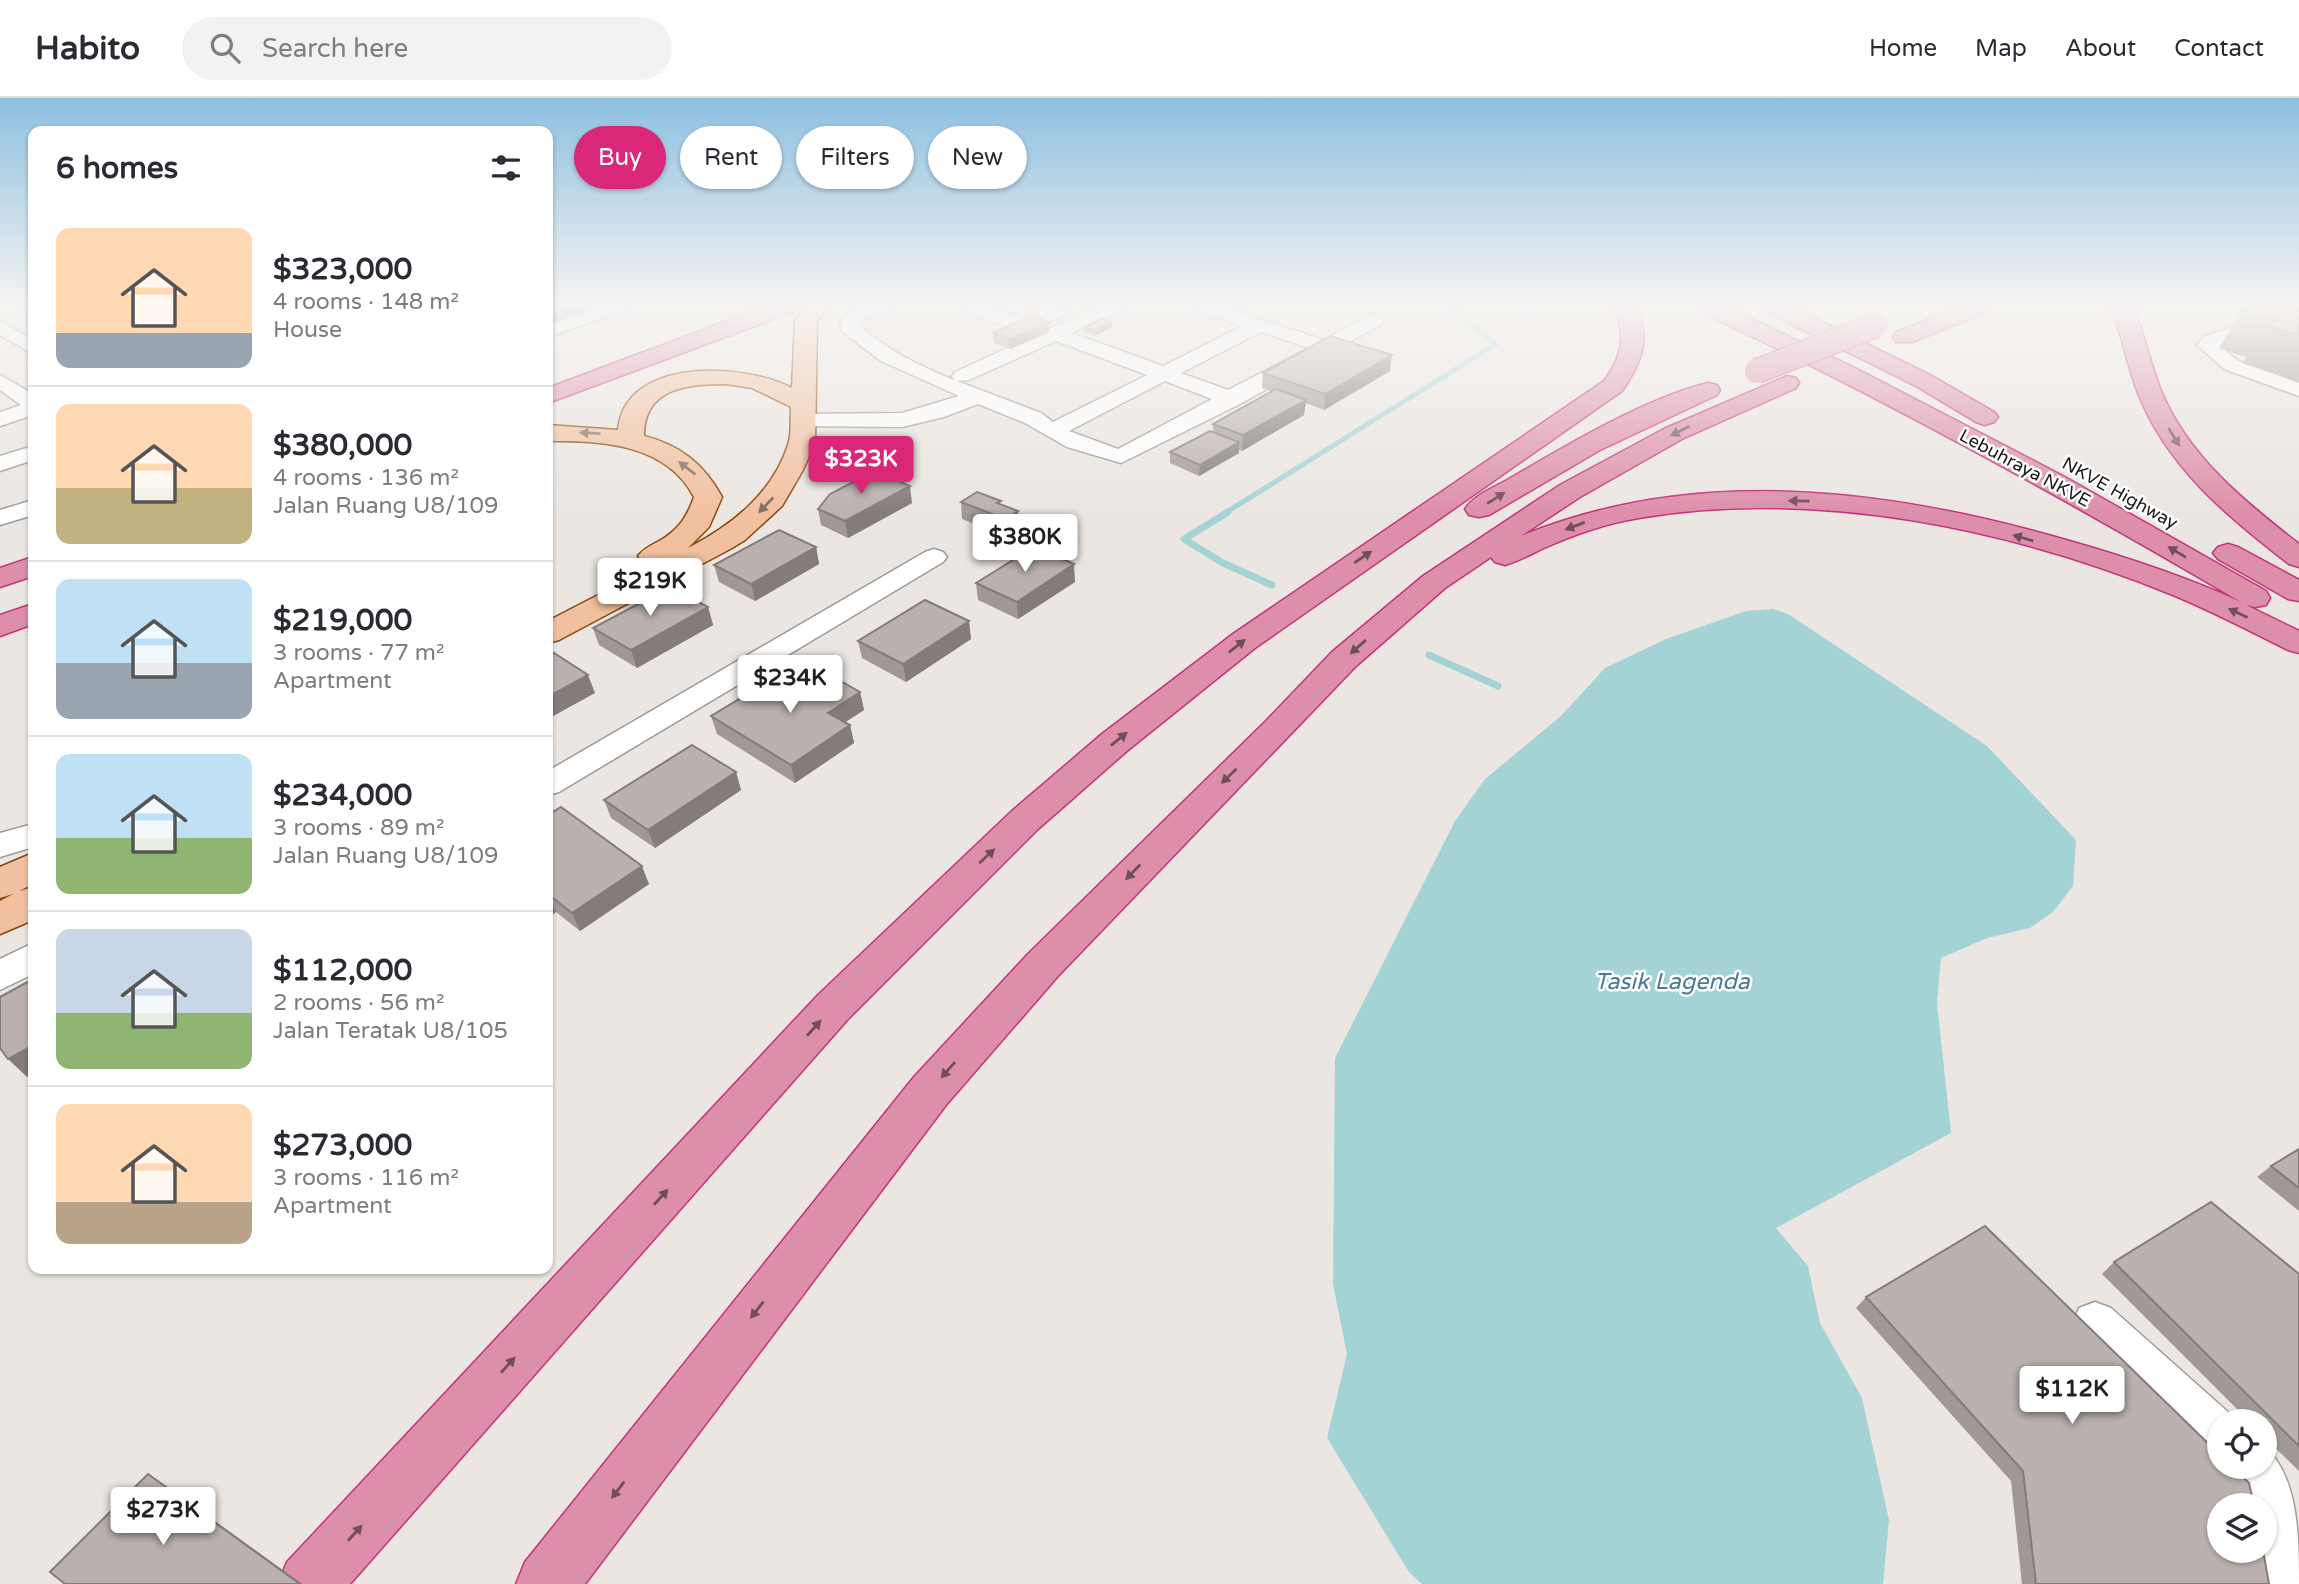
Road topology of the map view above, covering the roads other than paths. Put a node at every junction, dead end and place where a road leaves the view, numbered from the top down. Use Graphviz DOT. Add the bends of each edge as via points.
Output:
graph roads {
  1 [pos="592,375"];
  2 [pos="618,375"];
  3 [pos="805,375"];
  4 [pos="936,375"];
  5 [pos="969,375"];
  6 [pos="1163,375"];
  7 [pos="1170,375"];
  8 [pos="1275,375"];
  9 [pos="1622,375"];
  10 [pos="1746,375"];
  11 [pos="1806,375"];
  12 [pos="1848,375"];
  13 [pos="1890,375"];
  14 [pos="1911,375"];
  15 [pos="2144,375"];
  16 [pos="2259,375"];
  17 [pos="0,380"];
  18 [pos="957,381"];
  19 [pos="2299,390"];
  20 [pos="553,394"];
  21 [pos="979,396"];
  22 [pos="1232,399"];
  23 [pos="28,400"];
  24 [pos="553,406"];
  25 [pos="28,410"];
  26 [pos="804,412"];
  27 [pos="920,414"];
  28 [pos="0,419"];
  29 [pos="2006,429"];
  30 [pos="1052,431"];
  31 [pos="553,433"];
  32 [pos="631,440"];
  33 [pos="28,455"];
  34 [pos="0,464"];
  35 [pos="28,548"];
  36 [pos="934,557"];
  37 [pos="0,558"];
  38 [pos="2299,558"];
  39 [pos="28,568"];
  40 [pos="0,578"];
  41 [pos="28,590"];
  42 [pos="2299,592"];
  43 [pos="0,601"];
  44 [pos="1410,602"];
  45 [pos="553,606"];
  46 [pos="1286,609"];
  47 [pos="28,615"];
  48 [pos="2299,624"];
  49 [pos="0,626"];
  50 [pos="553,630"];
  51 [pos="2299,643"];
  52 [pos="553,782"];
  53 [pos="28,837"];
  54 [pos="0,845"];
  55 [pos="28,870"];
  56 [pos="0,884"];
  57 [pos="28,905"];
  58 [pos="0,919"];
  59 [pos="28,960"];
  60 [pos="0,976"];
  61 [pos="2095,1324"];
  62 [pos="2207,1427"];
  63 [pos="2261,1479"];
  64 [pos="309,1584"];
  65 [pos="547,1584"];
  66 [pos="2291,1584"];
  1 -- 20 [label="highway"];
  2 -- 24 [label="highway"];
  3 -- 26 [label="main road"];
  4 -- 18 [label="street"];
  5 -- 18 [label="street"];
  6 -- 30 [label="street"];
  7 -- 22 [label="street"];
  8 -- 22 [label="street"];
  46 -- 9 [label="highway, one-way" via="1614,386"];
  46 -- 10 [label="highway, one-way, bridge" via="1358,587 1574,453"];
  11 -- 44 [label="highway, one-way" via="1713,414 1616,464 1474,552"];
  48 -- 12 [label="highway, Lebuhraya NKVE, one-way" via="2134,526"];
  13 -- 42 [label="highway, NKVE Highway" via="2046,453"];
  14 -- 29 [label="highway"];
  15 -- 38 [label="highway, one-way" via="2178,444 2202,473"];
  16 -- 19 [label="street"];
  17 -- 23 [label="street"];
  18 -- 21 [label="street"];
  18 -- 27 [label="street"];
  21 -- 27 [label="street"];
  21 -- 30 [label="street" via="1036,419"];
  22 -- 30 [label="street" via="1121,456 1105,454"];
  25 -- 28 [label="street"];
  26 -- 27 [label="street" via="902,420"];
  26 -- 32 [label="main road" via="757,382 701,377 662,388 639,404"];
  26 -- 50 [label="main road, one-way" via="802,443 790,470 772,500 735,534"];
  32 -- 31 [label="main road, one-way"];
  45 -- 32 [label="main road, one-way" via="684,540 702,518 708,497 698,478 670,456"];
  33 -- 34 [label="street"];
  35 -- 37 [label="highway"];
  36 -- 52 [label="street"];
  39 -- 40 [label="highway"];
  41 -- 43 [label="highway"];
  51 -- 44 [label="highway, one-way" via="2226,608 2112,564 1996,531 1894,510 1811,501 1720,500 1614,513 1533,541 1466,582"];
  44 -- 65 [label="highway, one-way" via="1344,659 993,1018 930,1091"];
  64 -- 46 [label="highway, one-way" via="876,962 1067,783"];
  47 -- 49 [label="highway"];
  53 -- 54 [label="street"];
  55 -- 56 [label="main road"];
  57 -- 58 [label="main road"];
  59 -- 60 [label="street"];
  61 -- 62 [label="street"];
  63 -- 66 [label="street" via="2277,1506"];
}
